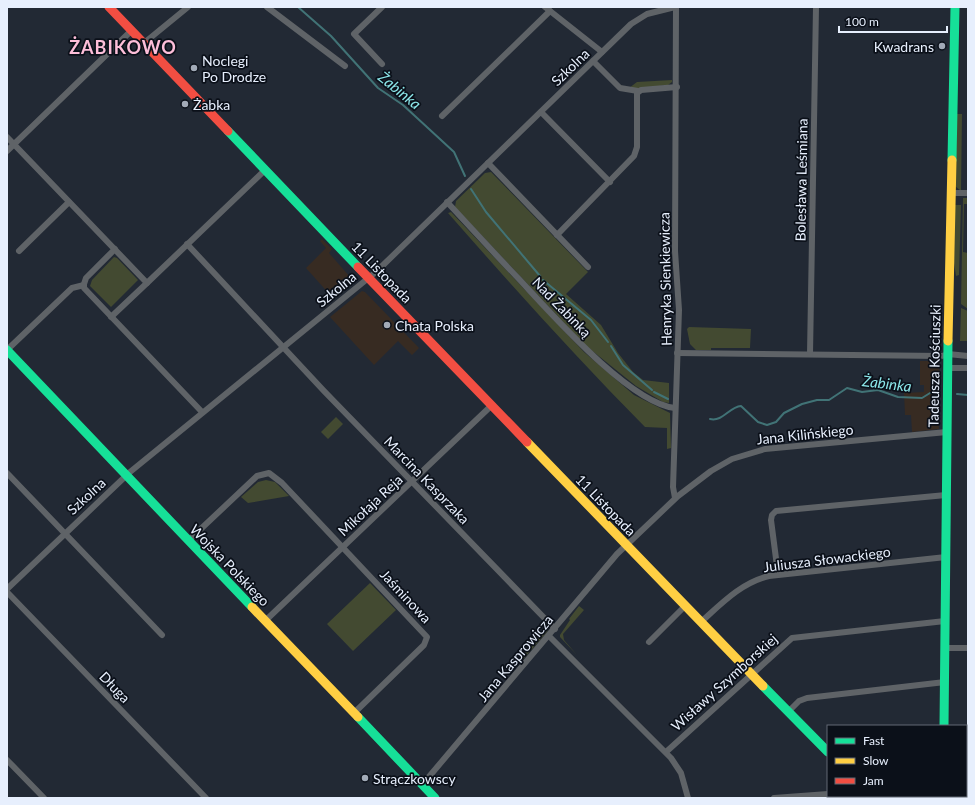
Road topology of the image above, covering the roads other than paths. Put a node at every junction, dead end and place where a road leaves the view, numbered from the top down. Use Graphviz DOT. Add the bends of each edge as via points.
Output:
graph roads {
  1 [pos="109,7"];
  2 [pos="188,7"];
  3 [pos="267,7"];
  4 [pos="382,7"];
  5 [pos="676,7"];
  6 [pos="816,7"];
  7 [pos="954,7"];
  8 [pos="548,9"];
  9 [pos="132,30"];
  10 [pos="144,43"];
  11 [pos="602,52"];
  12 [pos="593,61"];
  13 [pos="382,64"];
  14 [pos="345,66"];
  15 [pos="677,87"];
  16 [pos="638,91"];
  17 [pos="541,112"];
  18 [pos="442,116"];
  19 [pos="7,137"];
  20 [pos="14,144"];
  21 [pos="7,151"];
  22 [pos="488,163"];
  23 [pos="265,170"];
  24 [pos="610,182"];
  25 [pos="951,193"];
  26 [pos="968,194"];
  27 [pos="69,202"];
  28 [pos="447,202"];
  29 [pos="557,235"];
  30 [pos="188,244"];
  31 [pos="115,249"];
  32 [pos="19,251"];
  33 [pos="588,267"];
  34 [pos="368,278"];
  35 [pos="147,282"];
  36 [pos="84,285"];
  37 [pos="111,317"];
  38 [pos="283,347"];
  39 [pos="7,350"];
  40 [pos="677,352"];
  41 [pos="810,354"];
  42 [pos="948,354"];
  43 [pos="968,356"];
  44 [pos="948,368"];
  45 [pos="968,368"];
  46 [pos="491,406"];
  47 [pos="675,408"];
  48 [pos="202,412"];
  49 [pos="947,432"];
  50 [pos="7,473"];
  51 [pos="126,475"];
  52 [pos="412,482"];
  53 [pos="946,495"];
  54 [pos="675,498"];
  55 [pos="64,533"];
  56 [pos="188,541"];
  57 [pos="626,545"];
  58 [pos="343,547"];
  59 [pos="946,557"];
  60 [pos="778,574"];
  61 [pos="7,589"];
  62 [pos="7,592"];
  63 [pos="686,606"];
  64 [pos="265,621"];
  65 [pos="945,621"];
  66 [pos="701,622"];
  67 [pos="555,629"];
  68 [pos="162,635"];
  69 [pos="549,636"];
  70 [pos="649,642"];
  71 [pos="945,648"];
  72 [pos="968,648"];
  73 [pos="751,674"];
  74 [pos="945,682"];
  75 [pos="357,710"];
  76 [pos="788,711"];
  77 [pos="944,725"];
  78 [pos="827,751"];
  79 [pos="666,752"];
  80 [pos="7,760"];
  81 [pos="422,785"];
  82 [pos="827,794"];
  83 [pos="44,798"];
  84 [pos="206,798"];
  85 [pos="435,798"];
  86 [pos="688,798"];
  87 [pos="774,798"];
  1 -- 9 [label="street, 11 Listopada"];
  2 -- 10 [label="street"];
  3 -- 14 [label="street"];
  4 -- 13 [label="street" via="354,34"];
  5 -- 11 [label="street, Szkolna" via="638,18"];
  5 -- 15 [label="street, Henryka Sienkiewicza"];
  6 -- 41 [label="street, Bolesława Leśmiana"];
  7 -- 25 [label="street, Tadeusza Kościuszki"];
  8 -- 11 [label="street"];
  8 -- 18 [label="street"];
  9 -- 10 [label="street, 11 Listopada"];
  9 -- 20 [label="street"];
  10 -- 23 [label="street, 11 Listopada"];
  11 -- 12 [label="street, Szkolna"];
  12 -- 16 [label="street" via="620,88"];
  12 -- 17 [label="street, Szkolna"];
  15 -- 16 [label="street"];
  15 -- 40 [label="street, Henryka Sienkiewicza"];
  16 -- 24 [label="street" via="636,154"];
  17 -- 22 [label="street, Szkolna"];
  17 -- 24 [label="street"];
  19 -- 20 [label="street"];
  20 -- 21 [label="street"];
  20 -- 27 [label="street"];
  22 -- 28 [label="street, Szkolna"];
  22 -- 29 [label="street"];
  23 -- 30 [label="street"];
  23 -- 34 [label="street, 11 Listopada"];
  24 -- 29 [label="street"];
  25 -- 26 [label="street"];
  25 -- 42 [label="street, Tadeusza Kościuszki"];
  27 -- 31 [label="street"];
  27 -- 32 [label="street"];
  28 -- 34 [label="street, Szkolna"];
  28 -- 47 [label="street, Nad Żabinką" via="584,348 643,394 663,405"];
  29 -- 33 [label="street"];
  30 -- 35 [label="street"];
  30 -- 38 [label="street, Marcina Kasprzaka"];
  31 -- 35 [label="street"];
  31 -- 36 [label="street" via="86,278"];
  34 -- 38 [label="street, Szkolna"];
  34 -- 46 [label="street, 11 Listopada"];
  35 -- 37 [label="street"];
  36 -- 37 [label="street" via="86,291"];
  36 -- 39 [label="street" via="72,288"];
  37 -- 48 [label="street"];
  38 -- 48 [label="street, Szkolna"];
  38 -- 52 [label="street, Marcina Kasprzaka"];
  39 -- 51 [label="street, Wojska Polskiego"];
  40 -- 41 [label="street, Henryka Sienkiewicza"];
  40 -- 47 [label="street"];
  41 -- 42 [label="street, Henryka Sienkiewicza"];
  42 -- 43 [label="street, Henryka Sienkiewicza"];
  42 -- 44 [label="street, Tadeusza Kościuszki"];
  44 -- 45 [label="street"];
  44 -- 49 [label="street, Tadeusza Kościuszki"];
  46 -- 52 [label="street, Mikołaja Reja"];
  46 -- 57 [label="street, 11 Listopada"];
  47 -- 54 [label="street"];
  48 -- 51 [label="street, Szkolna"];
  49 -- 53 [label="street, Tadeusza Kościuszki"];
  49 -- 54 [label="street, Jana Kilińskiego" via="754,451 718,467"];
  50 -- 55 [label="street"];
  51 -- 55 [label="street, Szkolna"];
  51 -- 56 [label="street, Wojska Polskiego"];
  52 -- 58 [label="street, Mikołaja Reja"];
  52 -- 67 [label="street, Marcina Kasprzaka"];
  53 -- 59 [label="street, Tadeusza Kościuszki"];
  53 -- 60 [label="street" via="776,511 771,520"];
  54 -- 57 [label="street, Jana Kilińskiego"];
  55 -- 61 [label="street, Szkolna"];
  55 -- 68 [label="street"];
  56 -- 58 [label="street" via="257,476 269,473 276,477"];
  56 -- 64 [label="street, Wojska Polskiego"];
  57 -- 63 [label="street, 11 Listopada"];
  57 -- 67 [label="street, Jana Kasprowicza"];
  58 -- 64 [label="street, Mikołaja Reja"];
  58 -- 75 [label="street, Jaśminowa" via="427,637 424,645"];
  59 -- 60 [label="street, Juliusza Słowackiego"];
  59 -- 65 [label="street, Tadeusza Kościuszki"];
  60 -- 66 [label="street, Juliusza Słowackiego" via="757,580 738,590"];
  62 -- 84 [label="street, Długa"];
  63 -- 66 [label="street, 11 Listopada"];
  63 -- 70 [label="street"];
  64 -- 75 [label="street, Wojska Polskiego"];
  65 -- 71 [label="street, Tadeusza Kościuszki"];
  65 -- 73 [label="street, Wisławy Szymborskiej" via="794,637"];
  66 -- 73 [label="street, 11 Listopada"];
  67 -- 69 [label="street, Jana Kasprowicza"];
  69 -- 79 [label="street"];
  69 -- 81 [label="street, Jana Kasprowicza"];
  71 -- 72 [label="street"];
  71 -- 74 [label="street, Tadeusza Kościuszki"];
  73 -- 76 [label="street, 11 Listopada"];
  73 -- 79 [label="street, Wisławy Szymborskiej"];
  74 -- 76 [label="street" via="807,698 799,701"];
  74 -- 77 [label="street, Tadeusza Kościuszki"];
  75 -- 81 [label="street, Wojska Polskiego"];
  76 -- 78 [label="street, 11 Listopada"];
  79 -- 86 [label="street" via="681,773"];
  80 -- 83 [label="street"];
  81 -- 85 [label="street, Wojska Polskiego"];
  82 -- 87 [label="street"];
}
